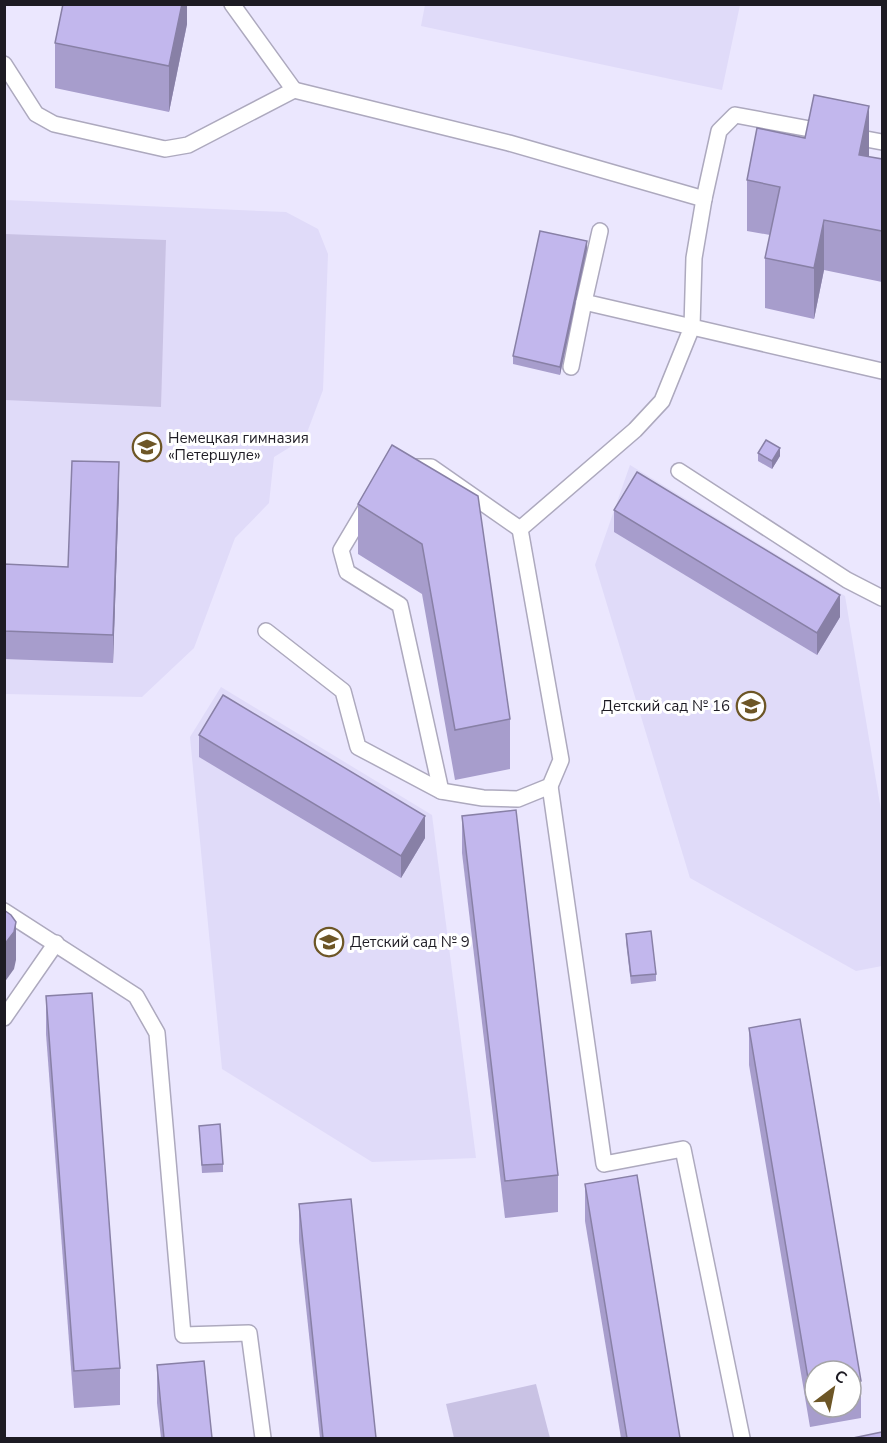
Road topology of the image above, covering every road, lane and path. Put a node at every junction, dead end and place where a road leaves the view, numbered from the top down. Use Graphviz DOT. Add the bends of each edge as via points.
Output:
graph roads {
  1 [pos="232,4"];
  2 [pos="4,64"];
  3 [pos="294,90"];
  4 [pos="882,142"];
  5 [pos="704,199"];
  6 [pos="600,231"];
  7 [pos="584,302"];
  8 [pos="692,327"];
  9 [pos="571,367"];
  10 [pos="882,370"];
  11 [pos="396,467"];
  12 [pos="679,471"];
  13 [pos="378,488"];
  14 [pos="520,529"];
  15 [pos="882,598"];
  16 [pos="266,631"];
  17 [pos="550,786"];
  18 [pos="441,791"];
  19 [pos="4,911"];
  20 [pos="56,942"];
  21 [pos="4,1018"];
  22 [pos="263,1438"];
  23 [pos="742,1438"];
  1 -- 3 [label="lane"];
  2 -- 3 [label="lane" via="36,114 54,124 165,149 188,145"];
  3 -- 5 [label="lane" via="509,143"];
  4 -- 5 [label="lane" via="735,115 719,131"];
  5 -- 8 [label="lane" via="694,258"];
  6 -- 7 [label="lane"];
  7 -- 8 [label="lane"];
  7 -- 9 [label="lane"];
  8 -- 10 [label="lane"];
  8 -- 14 [label="lane" via="662,401 635,430"];
  11 -- 14 [label="lane" via="432,467"];
  12 -- 15 [label="lane" via="847,580"];
  13 -- 18 [label="lane" via="341,550 347,572 400,605"];
  14 -- 17 [label="lane" via="561,760"];
  16 -- 18 [label="lane" via="344,691 358,747"];
  17 -- 18 [label="lane" via="518,799"];
  17 -- 23 [label="lane" via="604,1164 683,1149"];
  19 -- 20 [label="lane"];
  20 -- 21 [label="lane"];
  20 -- 22 [label="lane" via="136,996 157,1033 183,1335 249,1333"];
}
